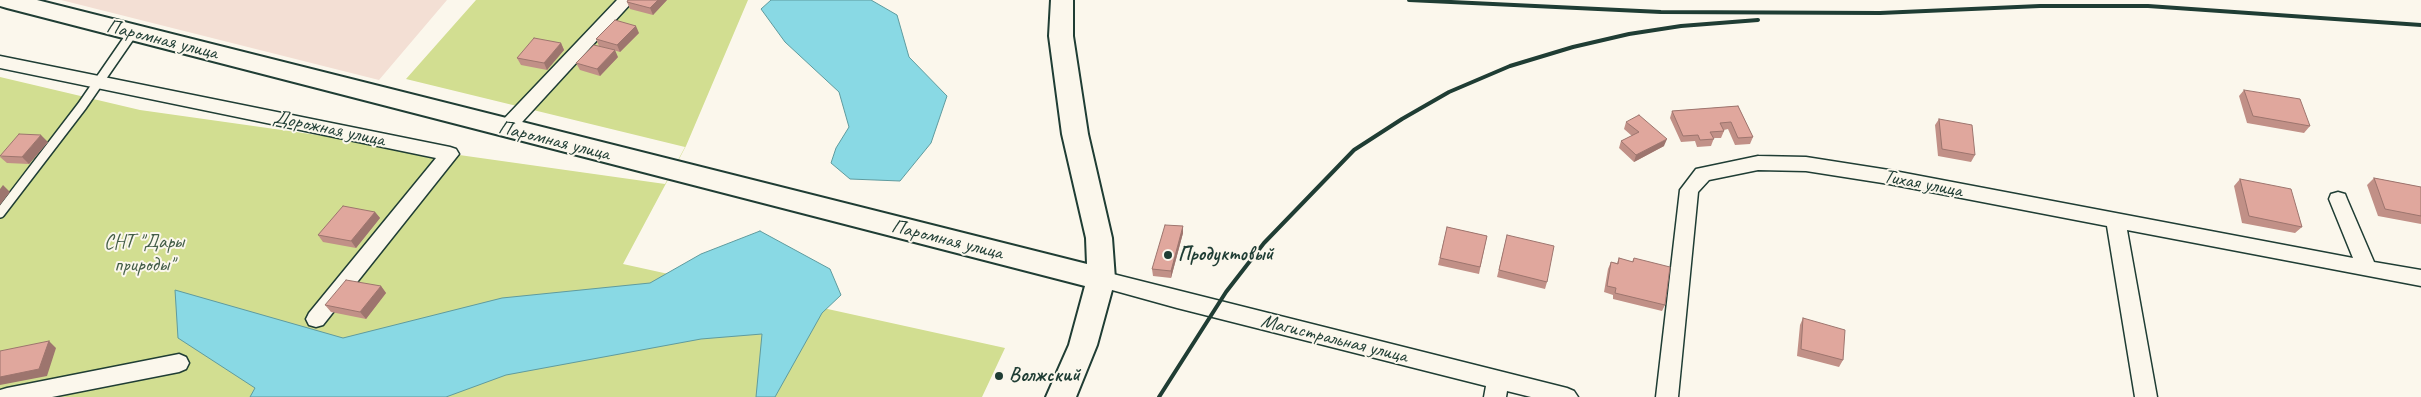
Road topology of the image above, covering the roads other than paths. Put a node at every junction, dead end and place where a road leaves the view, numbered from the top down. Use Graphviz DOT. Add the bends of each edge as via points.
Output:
graph roads {
  1 [pos="7,0"];
  2 [pos="626,0"];
  3 [pos="1062,0"];
  4 [pos="133,32"];
  5 [pos="0,62"];
  6 [pos="98,82"];
  7 [pos="506,128"];
  8 [pos="2338,199"];
  9 [pos="0,213"];
  10 [pos="2116,221"];
  11 [pos="2368,268"];
  12 [pos="2421,278"];
  13 [pos="1102,279"];
  14 [pos="316,319"];
  15 [pos="179,363"];
  16 [pos="1496,388"];
  17 [pos="7,397"];
  18 [pos="1060,397"];
  19 [pos="1567,397"];
  20 [pos="1667,397"];
  21 [pos="2146,397"];
  1 -- 4 [label="street, Паромная улица"];
  2 -- 7 [label="street"];
  3 -- 13 [label="street" via="1061,36 1069,95 1097,230"];
  4 -- 6 [label="lane"];
  4 -- 7 [label="street, Паромная улица"];
  5 -- 6 [label="street, Дорожная улица"];
  6 -- 9 [label="lane"];
  6 -- 14 [label="street, Дорожная улица" via="450,154"];
  7 -- 13 [label="street, Паромная улица"];
  8 -- 11 [label="street"];
  10 -- 11 [label="street, Тихая улица"];
  10 -- 20 [label="street, Тихая улица" via="1806,164 1758,163 1704,174 1689,190"];
  10 -- 21 [label="street"];
  11 -- 12 [label="street, Тихая улица"];
  13 -- 16 [label="street, Магистральная улица"];
  13 -- 18 [label="street" via="1083,345"];
  15 -- 17 [label="street"];
  16 -- 19 [label="street, Магистральная улица"];
}
